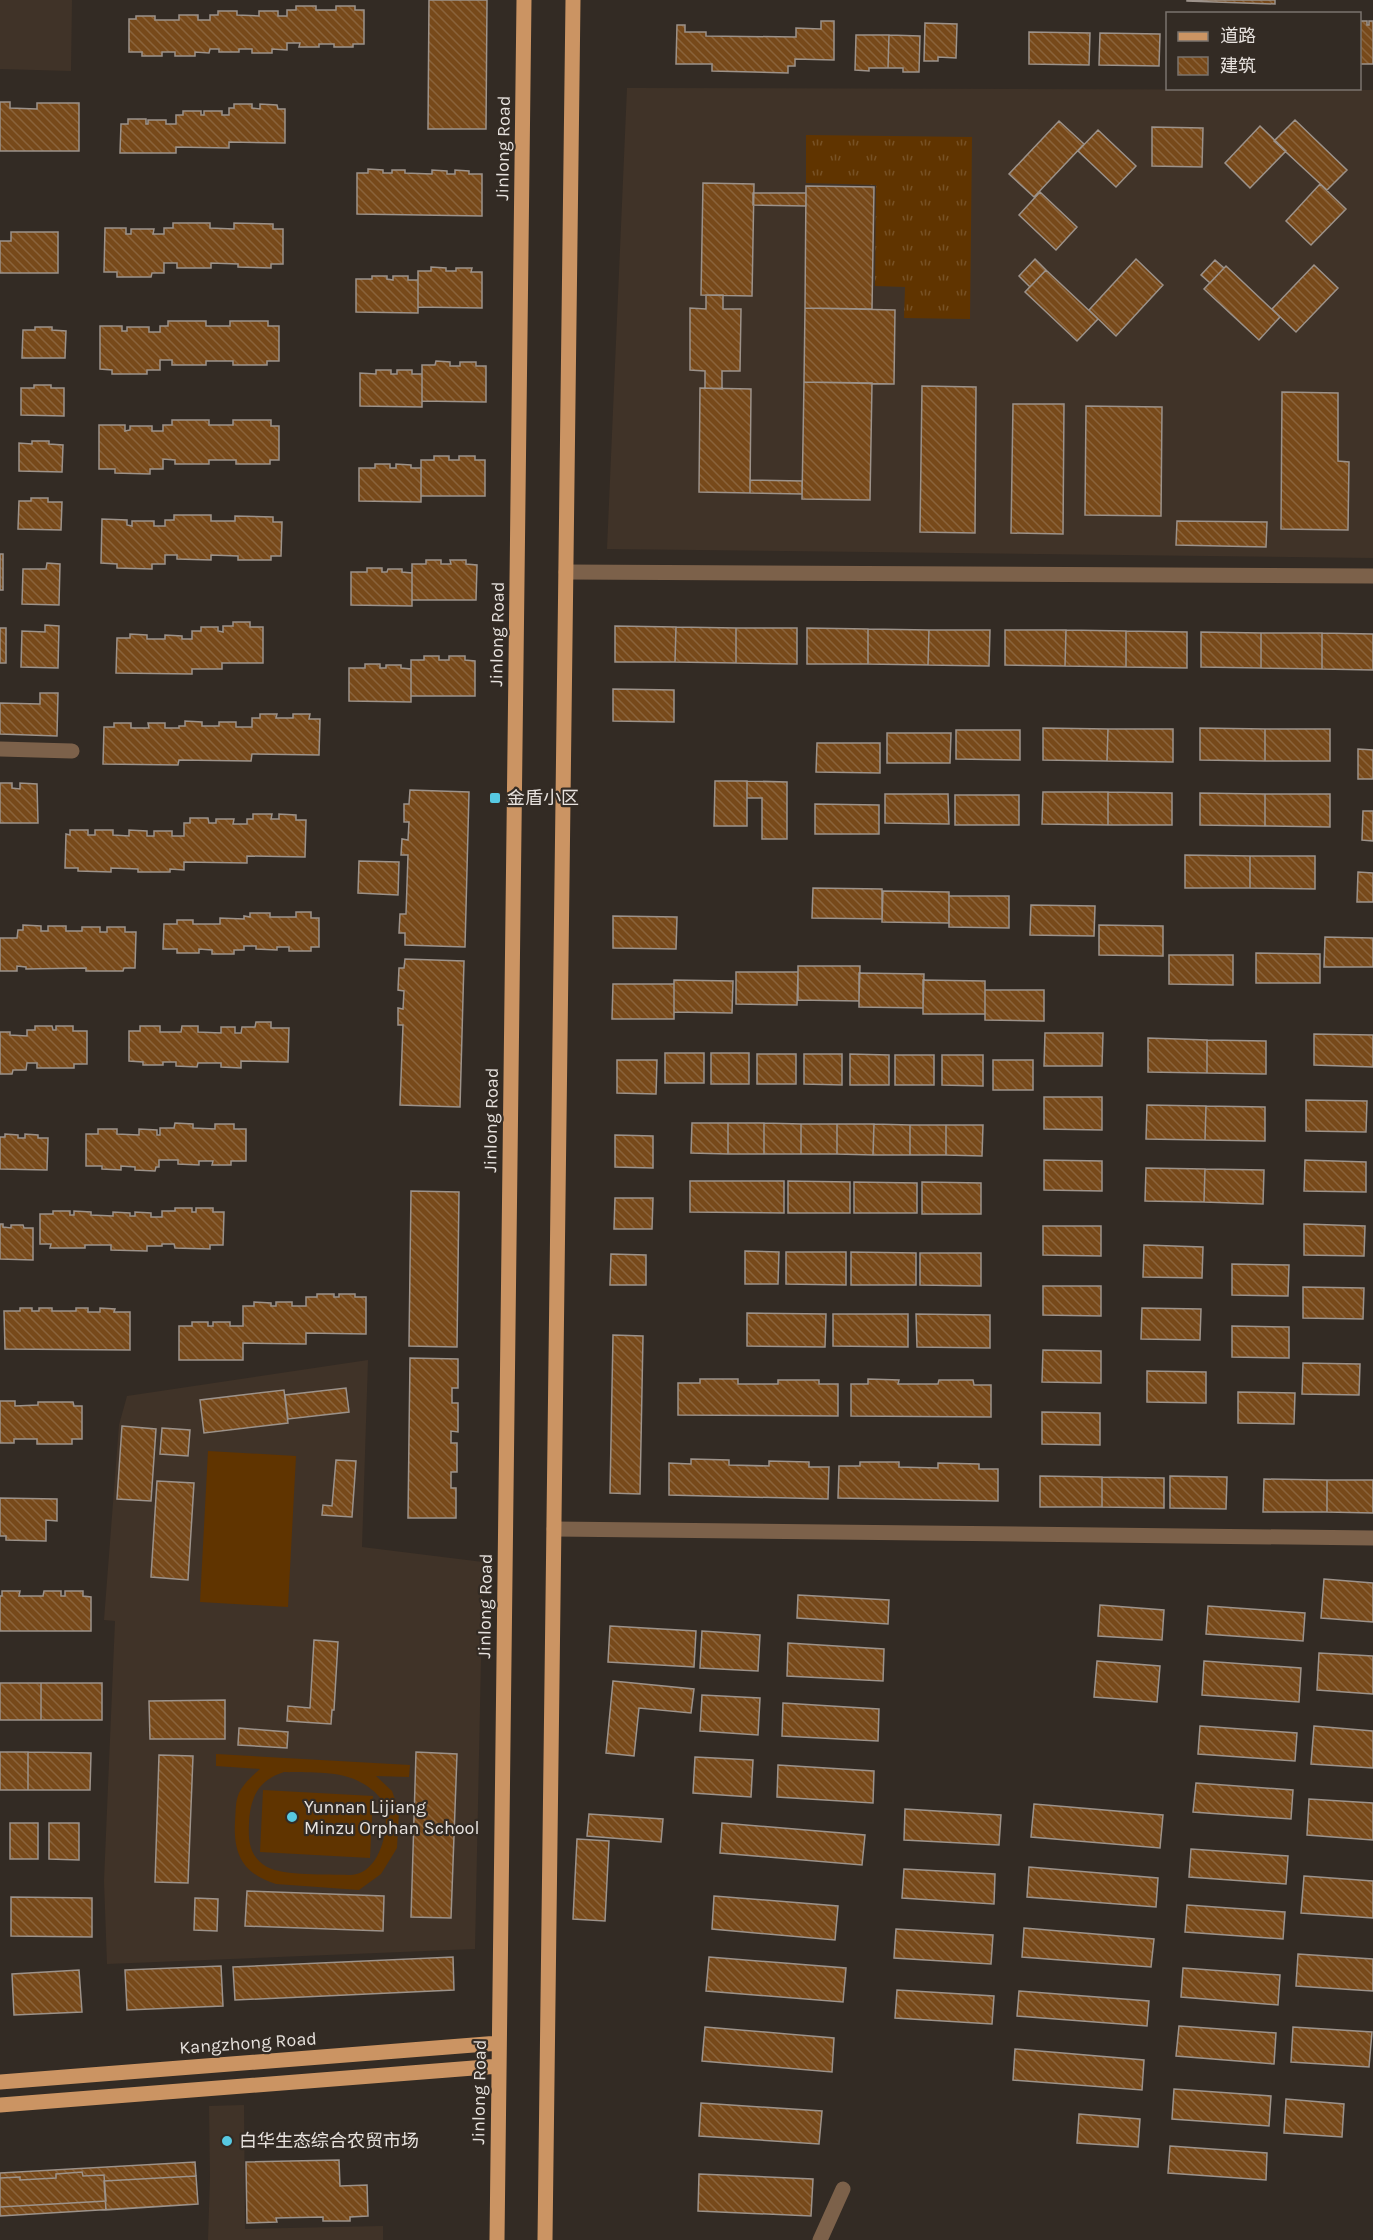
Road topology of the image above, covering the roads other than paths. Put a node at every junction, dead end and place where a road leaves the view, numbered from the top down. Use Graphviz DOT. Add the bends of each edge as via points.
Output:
graph roads {
  1 [pos="524,0"];
  2 [pos="573,0"];
  3 [pos="566,572"];
  4 [pos="1373,576"];
  5 [pos="0,749"];
  6 [pos="72,751"];
  7 [pos="554,1529"];
  8 [pos="1373,1538"];
  9 [pos="499,2043"];
  10 [pos="499,2066"];
  11 [pos="0,2082"];
  12 [pos="0,2105"];
  13 [pos="843,2189"];
  14 [pos="496,2240"];
  15 [pos="545,2240"];
  16 [pos="820,2240"];
  1 -- 9 [label="main road, Jinlong Road"];
  2 -- 3 [label="main road"];
  3 -- 4 [label="street"];
  3 -- 7 [label="main road"];
  5 -- 6 [label="street"];
  7 -- 8 [label="street"];
  7 -- 15 [label="main road"];
  9 -- 10 [label="main road, Jinlong Road"];
  9 -- 11 [label="main road, Kangzhong Road"];
  10 -- 12 [label="main road"];
  10 -- 14 [label="main road, Jinlong Road"];
  13 -- 16 [label="street"];
}
